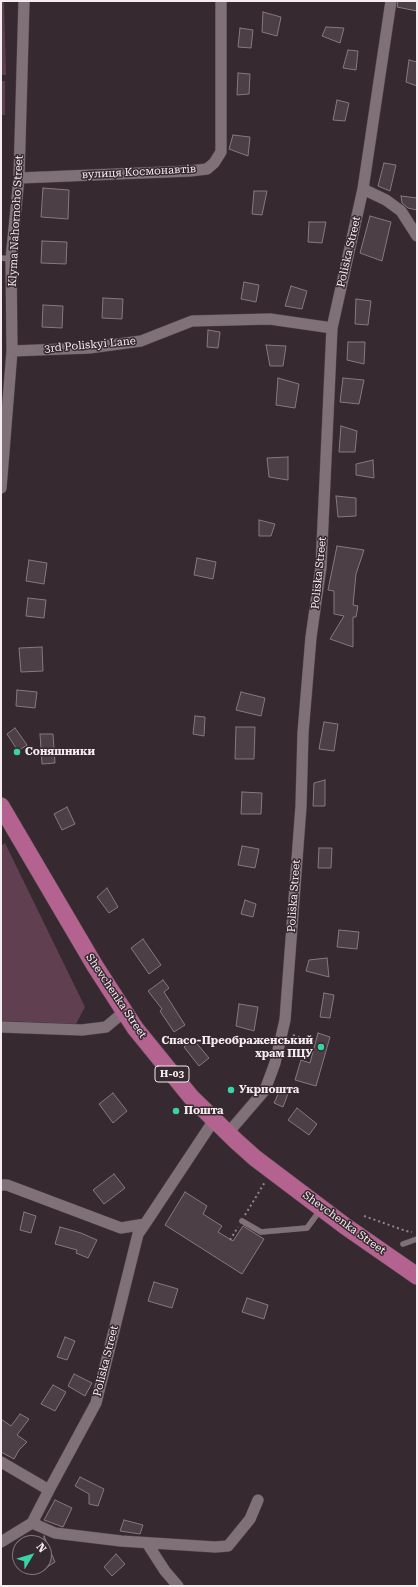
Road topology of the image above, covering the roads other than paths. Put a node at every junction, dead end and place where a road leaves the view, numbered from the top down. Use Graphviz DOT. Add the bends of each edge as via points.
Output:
graph roads {
  1 [pos="24,1"];
  2 [pos="221,1"];
  3 [pos="391,1"];
  4 [pos="19,178"];
  5 [pos="363,189"];
  6 [pos="417,236"];
  7 [pos="6,258"];
  8 [pos="332,328"];
  9 [pos="12,351"];
  10 [pos="1,488"];
  11 [pos="1,806"];
  12 [pos="125,1011"];
  13 [pos="1,1027"];
  14 [pos="214,1120"];
  15 [pos="228,1133"];
  16 [pos="1,1185"];
  17 [pos="322,1208"];
  18 [pos="242,1221"];
  19 [pos="144,1224"];
  20 [pos="417,1239"];
  21 [pos="402,1244"];
  22 [pos="417,1276"];
  23 [pos="1,1462"];
  24 [pos="49,1490"];
  25 [pos="258,1500"];
  26 [pos="32,1523"];
  27 [pos="1,1542"];
  28 [pos="147,1543"];
  29 [pos="178,1586"];
  1 -- 4 [label="street, Klyma Nahornoho Street"];
  2 -- 4 [label="street, вулиця Космонавтів" via="220,152 214,163 207,169"];
  3 -- 5 [label="street, Poliska Street"];
  4 -- 7 [label="street, Klyma Nahornoho Street"];
  5 -- 6 [label="street" via="386,200 401,211"];
  5 -- 8 [label="street, Poliska Street"];
  7 -- 9 [label="street, Klyma Nahornoho Street"];
  8 -- 9 [label="street, 3rd Poliskyi Lane" via="270,318 192,321 141,341 89,348"];
  8 -- 15 [label="street, Poliska Street" via="322,567 310,644 285,1020 265,1090"];
  9 -- 10 [label="street, Klyma Nahornoho Street"];
  11 -- 12 [label="main road, Shevchenka Street / Н-03" via="95,966"];
  12 -- 13 [label="street" via="106,1027 82,1030"];
  12 -- 14 [label="main road, Shevchenka Street / Н-03" via="179,1084"];
  14 -- 15 [label="main road, Shevchenka Street / Н-03"];
  14 -- 19 [label="street, Poliska Street"];
  15 -- 17 [label="main road, Shevchenka Street / Н-03" via="255,1158"];
  16 -- 19 [label="street" via="7,1185 121,1228"];
  17 -- 18 [label="lane" via="307,1228 261,1232"];
  17 -- 22 [label="main road, Shevchenka Street / Н-03"];
  19 -- 24 [label="street, Poliska Street" via="138,1234 96,1403"];
  20 -- 21 [label="lane"];
  23 -- 24 [label="street"];
  24 -- 26 [label="street, Poliska Street"];
  25 -- 28 [label="street" via="250,1519 228,1546"];
  26 -- 27 [label="street"];
  26 -- 28 [label="street" via="56,1533"];
  28 -- 29 [label="street"];
}
